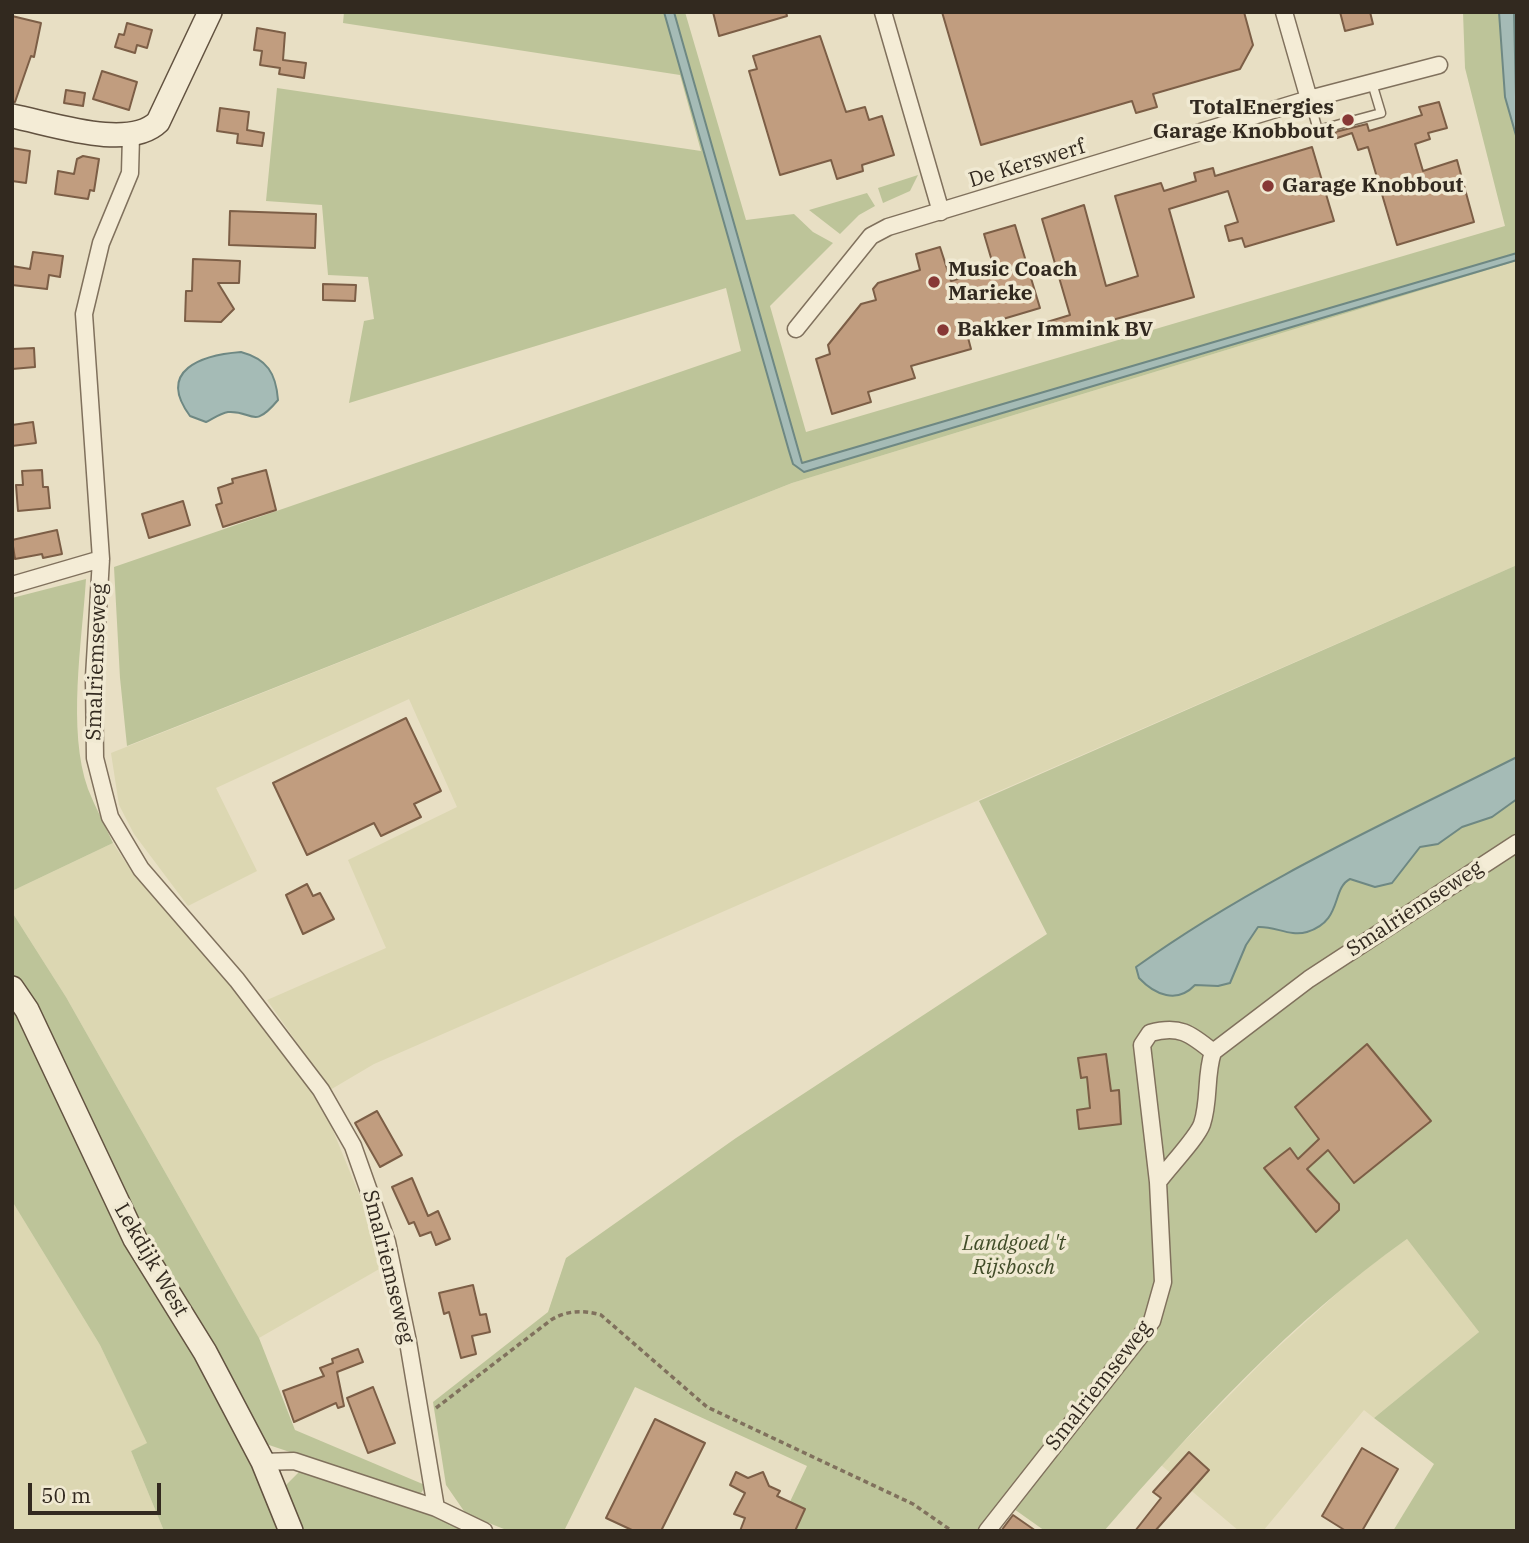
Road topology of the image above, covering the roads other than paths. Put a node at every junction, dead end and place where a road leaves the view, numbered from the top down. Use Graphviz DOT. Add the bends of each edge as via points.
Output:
graph roads {
  1 [pos="209,12"];
  2 [pos="883,12"];
  3 [pos="1284,12"];
  4 [pos="1439,65"];
  5 [pos="1372,83"];
  6 [pos="1309,99"];
  7 [pos="12,116"];
  8 [pos="131,136"];
  9 [pos="941,212"];
  10 [pos="796,329"];
  11 [pos="101,559"];
  12 [pos="12,585"];
  13 [pos="1517,843"];
  14 [pos="12,988"];
  15 [pos="1213,1052"];
  16 [pos="1153,1135"];
  17 [pos="1184,1146"];
  18 [pos="1158,1182"];
  19 [pos="263,1462"];
  20 [pos="436,1508"];
  21 [pos="292,1531"];
  22 [pos="484,1531"];
  23 [pos="987,1531"];
  1 -- 8 [label="street" via="158,122"];
  2 -- 9 [label="street"];
  3 -- 6 [label="street"];
  4 -- 5 [label="street, De Kerswerf"];
  5 -- 6 [label="street, De Kerswerf"];
  5 -- 6 [label="lane" via="1381,113 1318,130"];
  6 -- 9 [label="street, De Kerswerf"];
  7 -- 8 [label="street"];
  8 -- 11 [label="street, Smalriemseweg" via="130,173 101,243 84,314"];
  9 -- 10 [label="street, De Kerswerf" via="871,236"];
  11 -- 12 [label="street"];
  11 -- 20 [label="street, Smalriemseweg" via="95,758 110,817 141,869 237,980 321,1090 353,1146 387,1242"];
  13 -- 15 [label="street, Smalriemseweg" via="1309,979"];
  14 -- 19 [label="street, Lekdijk West" via="27,1010 135,1239 205,1352"];
  15 -- 16 [label="street, Smalriemseweg" via="1171,1027 1145,1039"];
  15 -- 17 [label="street" via="1201,1127"];
  16 -- 17 [label="street"];
  16 -- 18 [label="street, Smalriemseweg"];
  17 -- 18 [label="street"];
  18 -- 23 [label="street, Smalriemseweg" via="1163,1282 1152,1321"];
  19 -- 20 [label="street" via="294,1461"];
  19 -- 21 [label="street, Lekdijk West"];
  20 -- 22 [label="street"];
}
